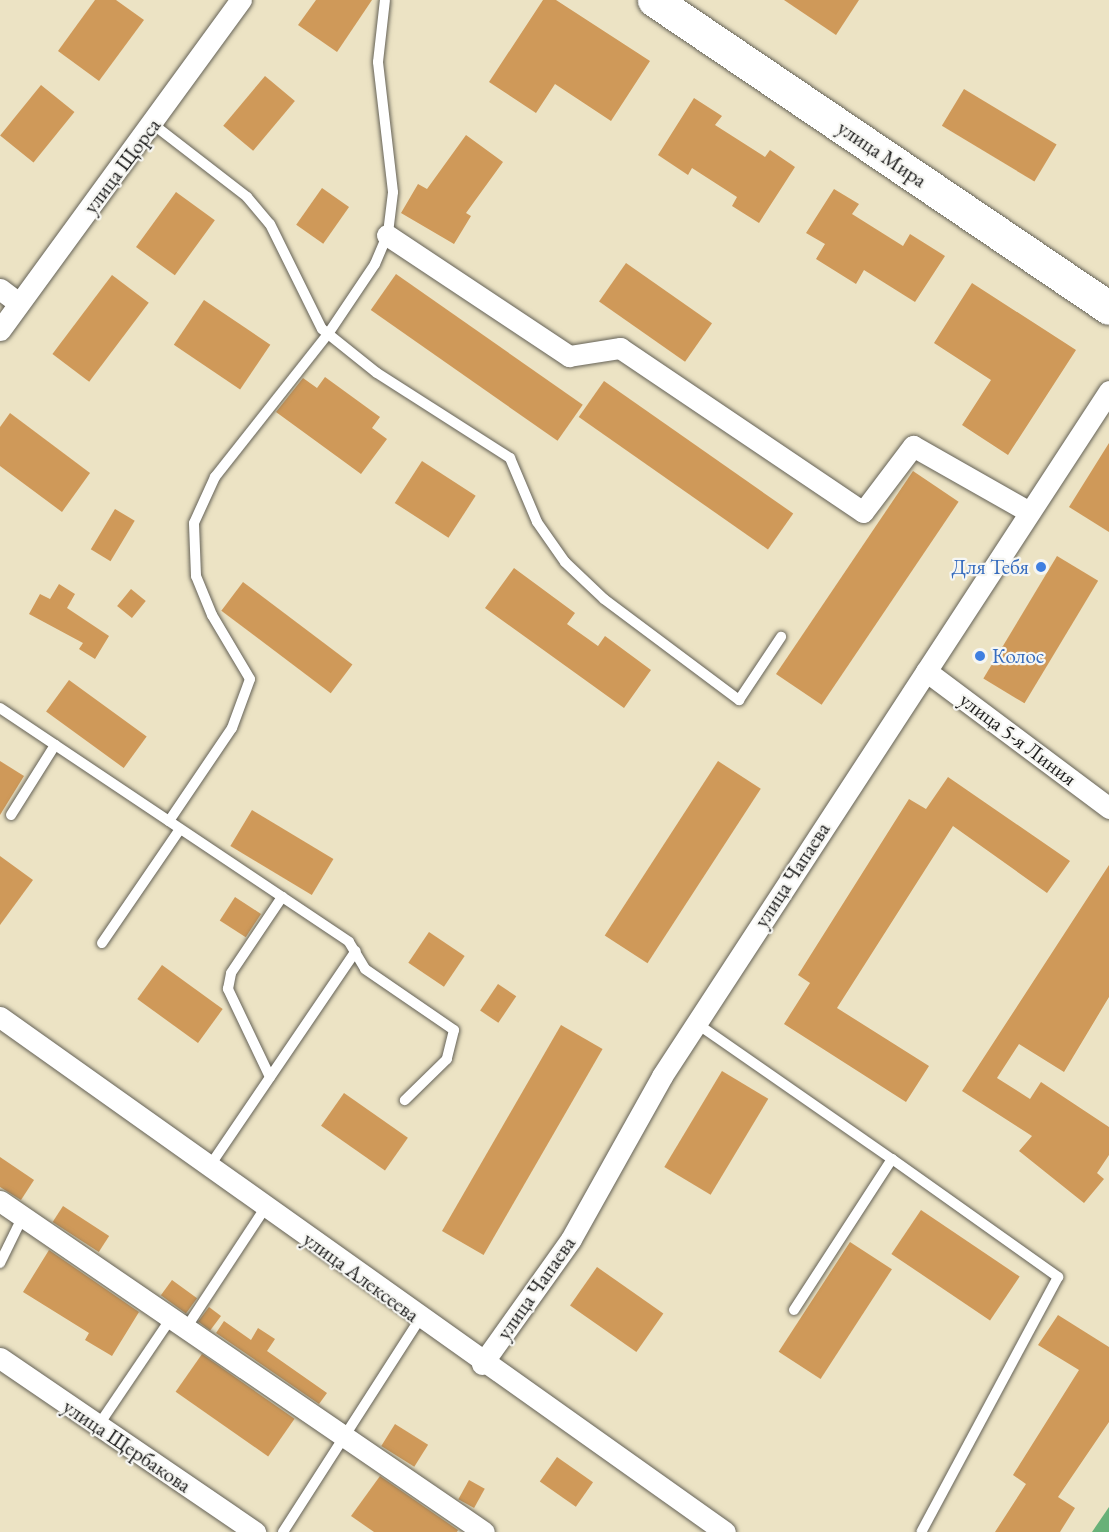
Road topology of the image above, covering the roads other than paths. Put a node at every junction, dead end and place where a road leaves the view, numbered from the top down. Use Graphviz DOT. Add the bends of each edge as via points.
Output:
graph roads {
  1 [pos="241,0"];
  2 [pos="385,0"];
  3 [pos="654,0"];
  4 [pos="154,125"];
  5 [pos="387,235"];
  6 [pos="0,289"];
  7 [pos="17,302"];
  8 [pos="1109,308"];
  9 [pos="0,330"];
  10 [pos="328,334"];
  11 [pos="1109,391"];
  12 [pos="1029,512"];
  13 [pos="782,637"];
  14 [pos="926,671"];
  15 [pos="0,708"];
  16 [pos="55,745"];
  17 [pos="1109,808"];
  18 [pos="11,815"];
  19 [pos="169,821"];
  20 [pos="180,829"];
  21 [pos="282,897"];
  22 [pos="102,943"];
  23 [pos="356,951"];
  24 [pos="0,1017"];
  25 [pos="696,1023"];
  26 [pos="270,1077"];
  27 [pos="405,1100"];
  28 [pos="892,1159"];
  29 [pos="208,1167"];
  30 [pos="0,1201"];
  31 [pos="265,1208"];
  32 [pos="23,1216"];
  33 [pos="0,1263"];
  34 [pos="794,1310"];
  35 [pos="420,1319"];
  36 [pos="179,1324"];
  37 [pos="0,1358"];
  38 [pos="482,1364"];
  39 [pos="98,1426"];
  40 [pos="344,1437"];
  41 [pos="255,1532"];
  42 [pos="283,1532"];
  43 [pos="484,1532"];
  44 [pos="725,1532"];
  45 [pos="921,1532"];
  1 -- 4 [label="street, улица Щорса"];
  2 -- 5 [label="lane" via="378,62 393,192"];
  3 -- 8 [label="main road, улица Мира"];
  4 -- 7 [label="street, улица Щорса"];
  4 -- 10 [label="lane" via="238,189 270,224 286,249 305,300"];
  5 -- 10 [label="lane" via="375,264"];
  5 -- 12 [label="street" via="569,356 620,348 863,512 913,446"];
  6 -- 7 [label="street"];
  7 -- 9 [label="street, улица Щорса"];
  10 -- 13 [label="lane" via="377,373 510,458 537,522 565,562 604,600 739,700"];
  10 -- 19 [label="lane" via="215,477 194,523 199,585 250,679 232,728"];
  11 -- 12 [label="street, улица Чапаева"];
  12 -- 14 [label="street, улица Чапаева"];
  14 -- 17 [label="street, улица 5-я Линия"];
  14 -- 25 [label="street, улица Чапаева"];
  15 -- 16 [label="lane"];
  16 -- 18 [label="lane"];
  16 -- 19 [label="lane"];
  19 -- 20 [label="lane"];
  20 -- 21 [label="lane"];
  20 -- 22 [label="lane"];
  21 -- 23 [label="lane"];
  21 -- 26 [label="lane" via="231,973 228,989"];
  23 -- 26 [label="lane"];
  23 -- 27 [label="lane" via="365,969 457,1036 443,1065"];
  24 -- 29 [label="street, улица Алексеева"];
  25 -- 28 [label="lane"];
  25 -- 38 [label="street, улица Чапаева" via="571,1239"];
  26 -- 29 [label="lane"];
  28 -- 34 [label="lane"];
  28 -- 45 [label="lane" via="1058,1277"];
  29 -- 31 [label="street, улица Алексеева"];
  30 -- 32 [label="street"];
  31 -- 35 [label="street, улица Алексеева"];
  31 -- 36 [label="lane"];
  32 -- 33 [label="lane"];
  32 -- 36 [label="street"];
  35 -- 38 [label="street, улица Алексеева"];
  35 -- 40 [label="lane"];
  36 -- 39 [label="lane"];
  36 -- 40 [label="street"];
  37 -- 39 [label="street, улица Щербакова"];
  38 -- 44 [label="street, улица Алексеева"];
  39 -- 41 [label="street, улица Щербакова"];
  40 -- 42 [label="lane"];
  40 -- 43 [label="street"];
}
